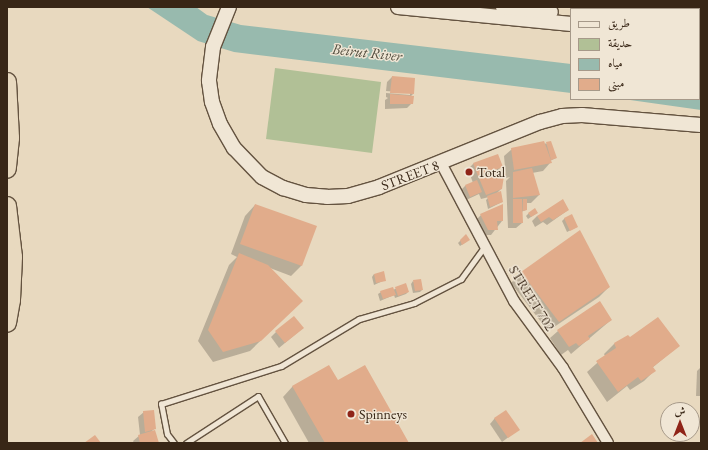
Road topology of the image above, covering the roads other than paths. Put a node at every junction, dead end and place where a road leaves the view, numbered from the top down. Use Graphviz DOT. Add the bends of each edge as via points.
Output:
graph roads {
  1 [pos="229,7"];
  2 [pos="398,7"];
  3 [pos="502,7"];
  4 [pos="570,14"];
  5 [pos="570,24"];
  6 [pos="7,82"];
  7 [pos="701,125"];
  8 [pos="441,163"];
  9 [pos="7,168"];
  10 [pos="7,206"];
  11 [pos="486,245"];
  12 [pos="7,323"];
  13 [pos="174,443"];
  14 [pos="186,443"];
  15 [pos="285,443"];
  16 [pos="608,443"];
  1 -- 8 [label="street, STREET 8" via="213,47 209,81 212,102 220,124 234,148 262,177 283,188 327,198 348,196 379,187"];
  2 -- 5 [label="street"];
  3 -- 4 [label="street"];
  6 -- 9 [label="highway" via="10,138"];
  7 -- 8 [label="street, STREET 8" via="582,115 562,116 540,122"];
  8 -- 11 [label="street, STREET 702"];
  10 -- 12 [label="highway" via="13,257"];
  11 -- 13 [label="lane" via="461,279 414,303 358,319 281,366 162,404 167,434"];
  11 -- 16 [label="street, STREET 702" via="514,301 563,368"];
  14 -- 15 [label="lane" via="258,396"];
}
